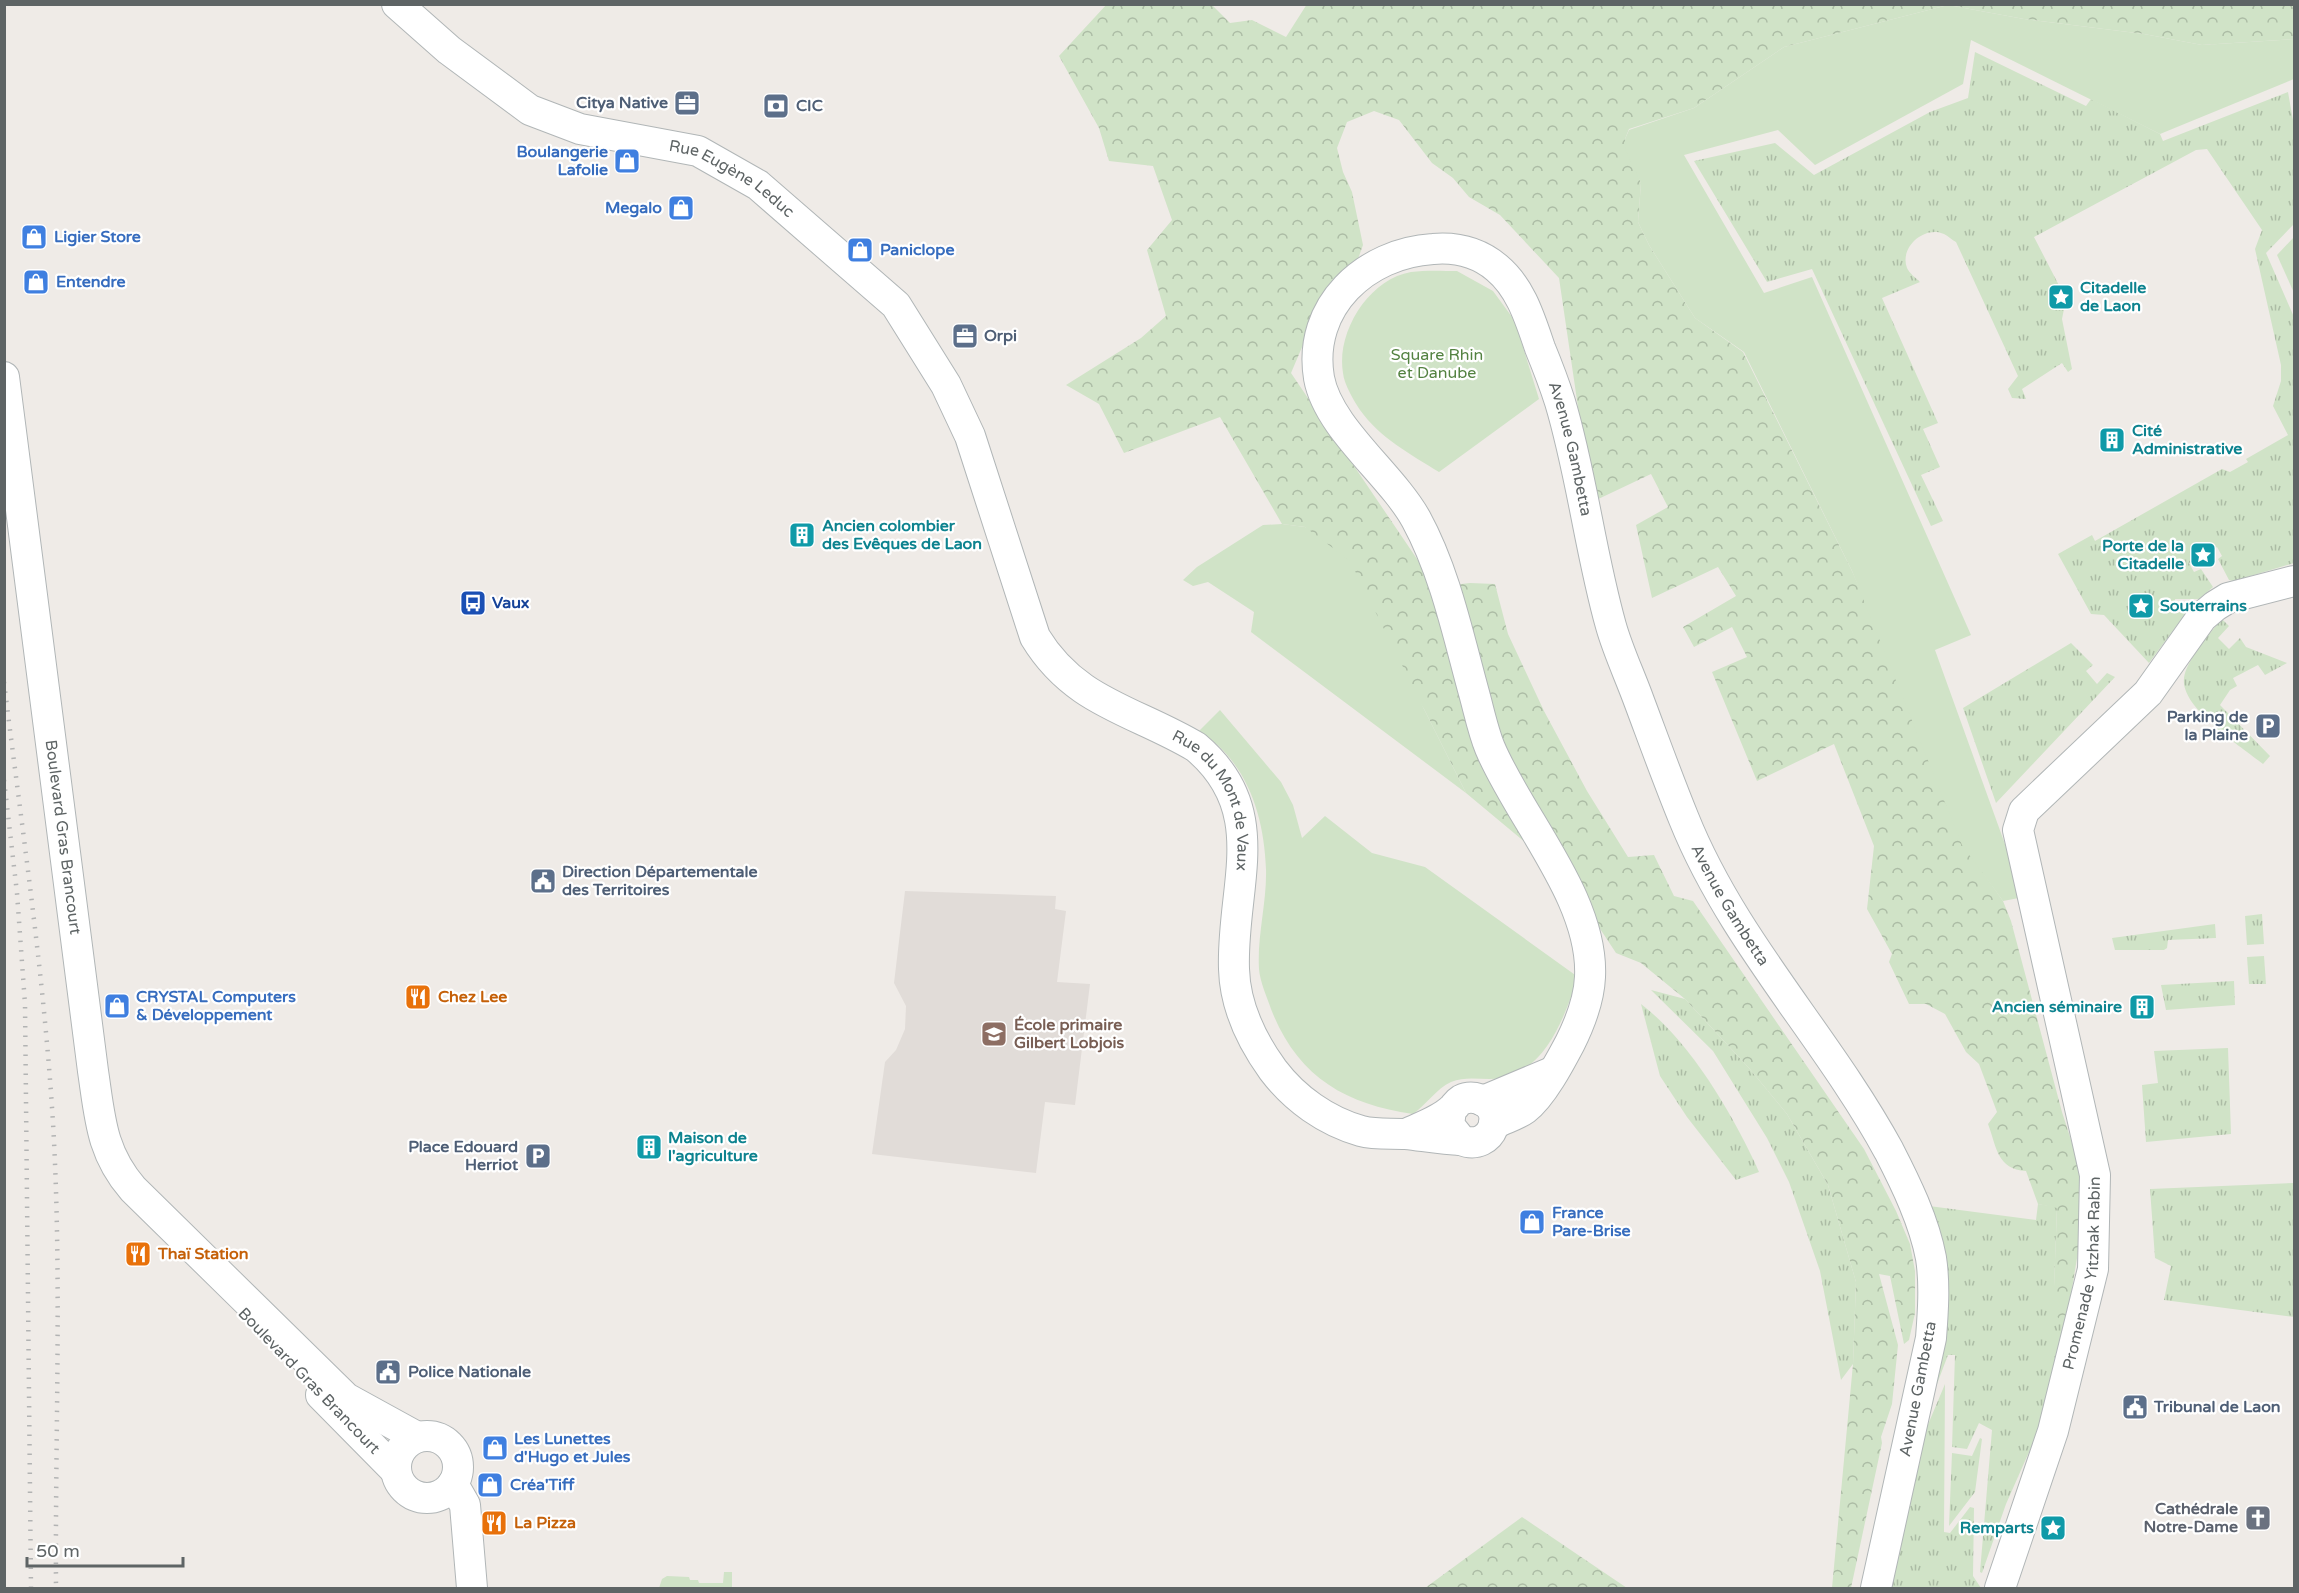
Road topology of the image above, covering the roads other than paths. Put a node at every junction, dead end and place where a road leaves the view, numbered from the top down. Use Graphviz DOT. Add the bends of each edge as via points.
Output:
graph roads {
  1 [pos="397,4"];
  2 [pos="4,377"];
  3 [pos="978,458"];
  4 [pos="2295,581"];
  5 [pos="1451,1110"];
  6 [pos="1489,1112"];
  7 [pos="1406,1134"];
  8 [pos="1461,1140"];
  9 [pos="203,1260"];
  10 [pos="417,1437"];
  11 [pos="396,1472"];
  12 [pos="444,1491"];
  13 [pos="452,1588"];
  14 [pos="472,1588"];
  15 [pos="1876,1588"];
  16 [pos="2000,1588"];
  1 -- 3 [label="main road, Rue Eugène Leduc" via="449,50 530,110 580,129 698,151 758,185 896,305 946,385"];
  2 -- 9 [label="main road, Boulevard Gras Brancourt" via="101,1129 121,1176"];
  3 -- 7 [label="main road, Rue du Mont de Vaux" via="1035,637 1044,652 1079,688 1196,747 1212,761 1232,789 1238,804 1242,845 1234,972 1245,1019 1267,1061 1295,1094 1332,1120 1375,1134"];
  4 -- 16 [label="main road, Promenade Yitzhak Rabin" via="2228,598 2202,617 2148,693 2024,811 2018,830 2095,1174 2093,1269 2053,1431"];
  5 -- 6 [label="main road" via="1470,1097"];
  5 -- 7 [label="main road, Rue du Mont de Vaux"];
  5 -- 8 [label="main road" via="1449,1125"];
  6 -- 8 [label="main road" via="1492,1131 1482,1141"];
  6 -- 15 [label="main road, Avenue Gambetta" via="1526,1108 1554,1070 1588,997 1591,974 1587,940 1574,901 1517,803 1488,743 1446,592 1426,539 1408,506 1334,416 1319,380 1321,335 1335,302 1349,284 1398,254 1445,248 1480,256 1495,266 1517,291 1560,403 1612,628 1697,851 1719,893 1854,1091 1896,1165 1918,1215 1932,1269 1931,1338"];
  7 -- 8 [label="main road, Rue du Mont de Vaux"];
  9 -- 10 [label="main road, Boulevard Gras Brancourt" via="346,1398"];
  9 -- 11 [label="main road, Boulevard Gras Brancourt" via="242,1314"];
  10 -- 11 [label="main road" via="400,1450"];
  10 -- 12 [label="main road" via="434,1436 451,1447 459,1466"];
  11 -- 12 [label="main road" via="413,1496"];
  12 -- 13 [label="main road"];
  12 -- 14 [label="main road" via="465,1505"];
}
